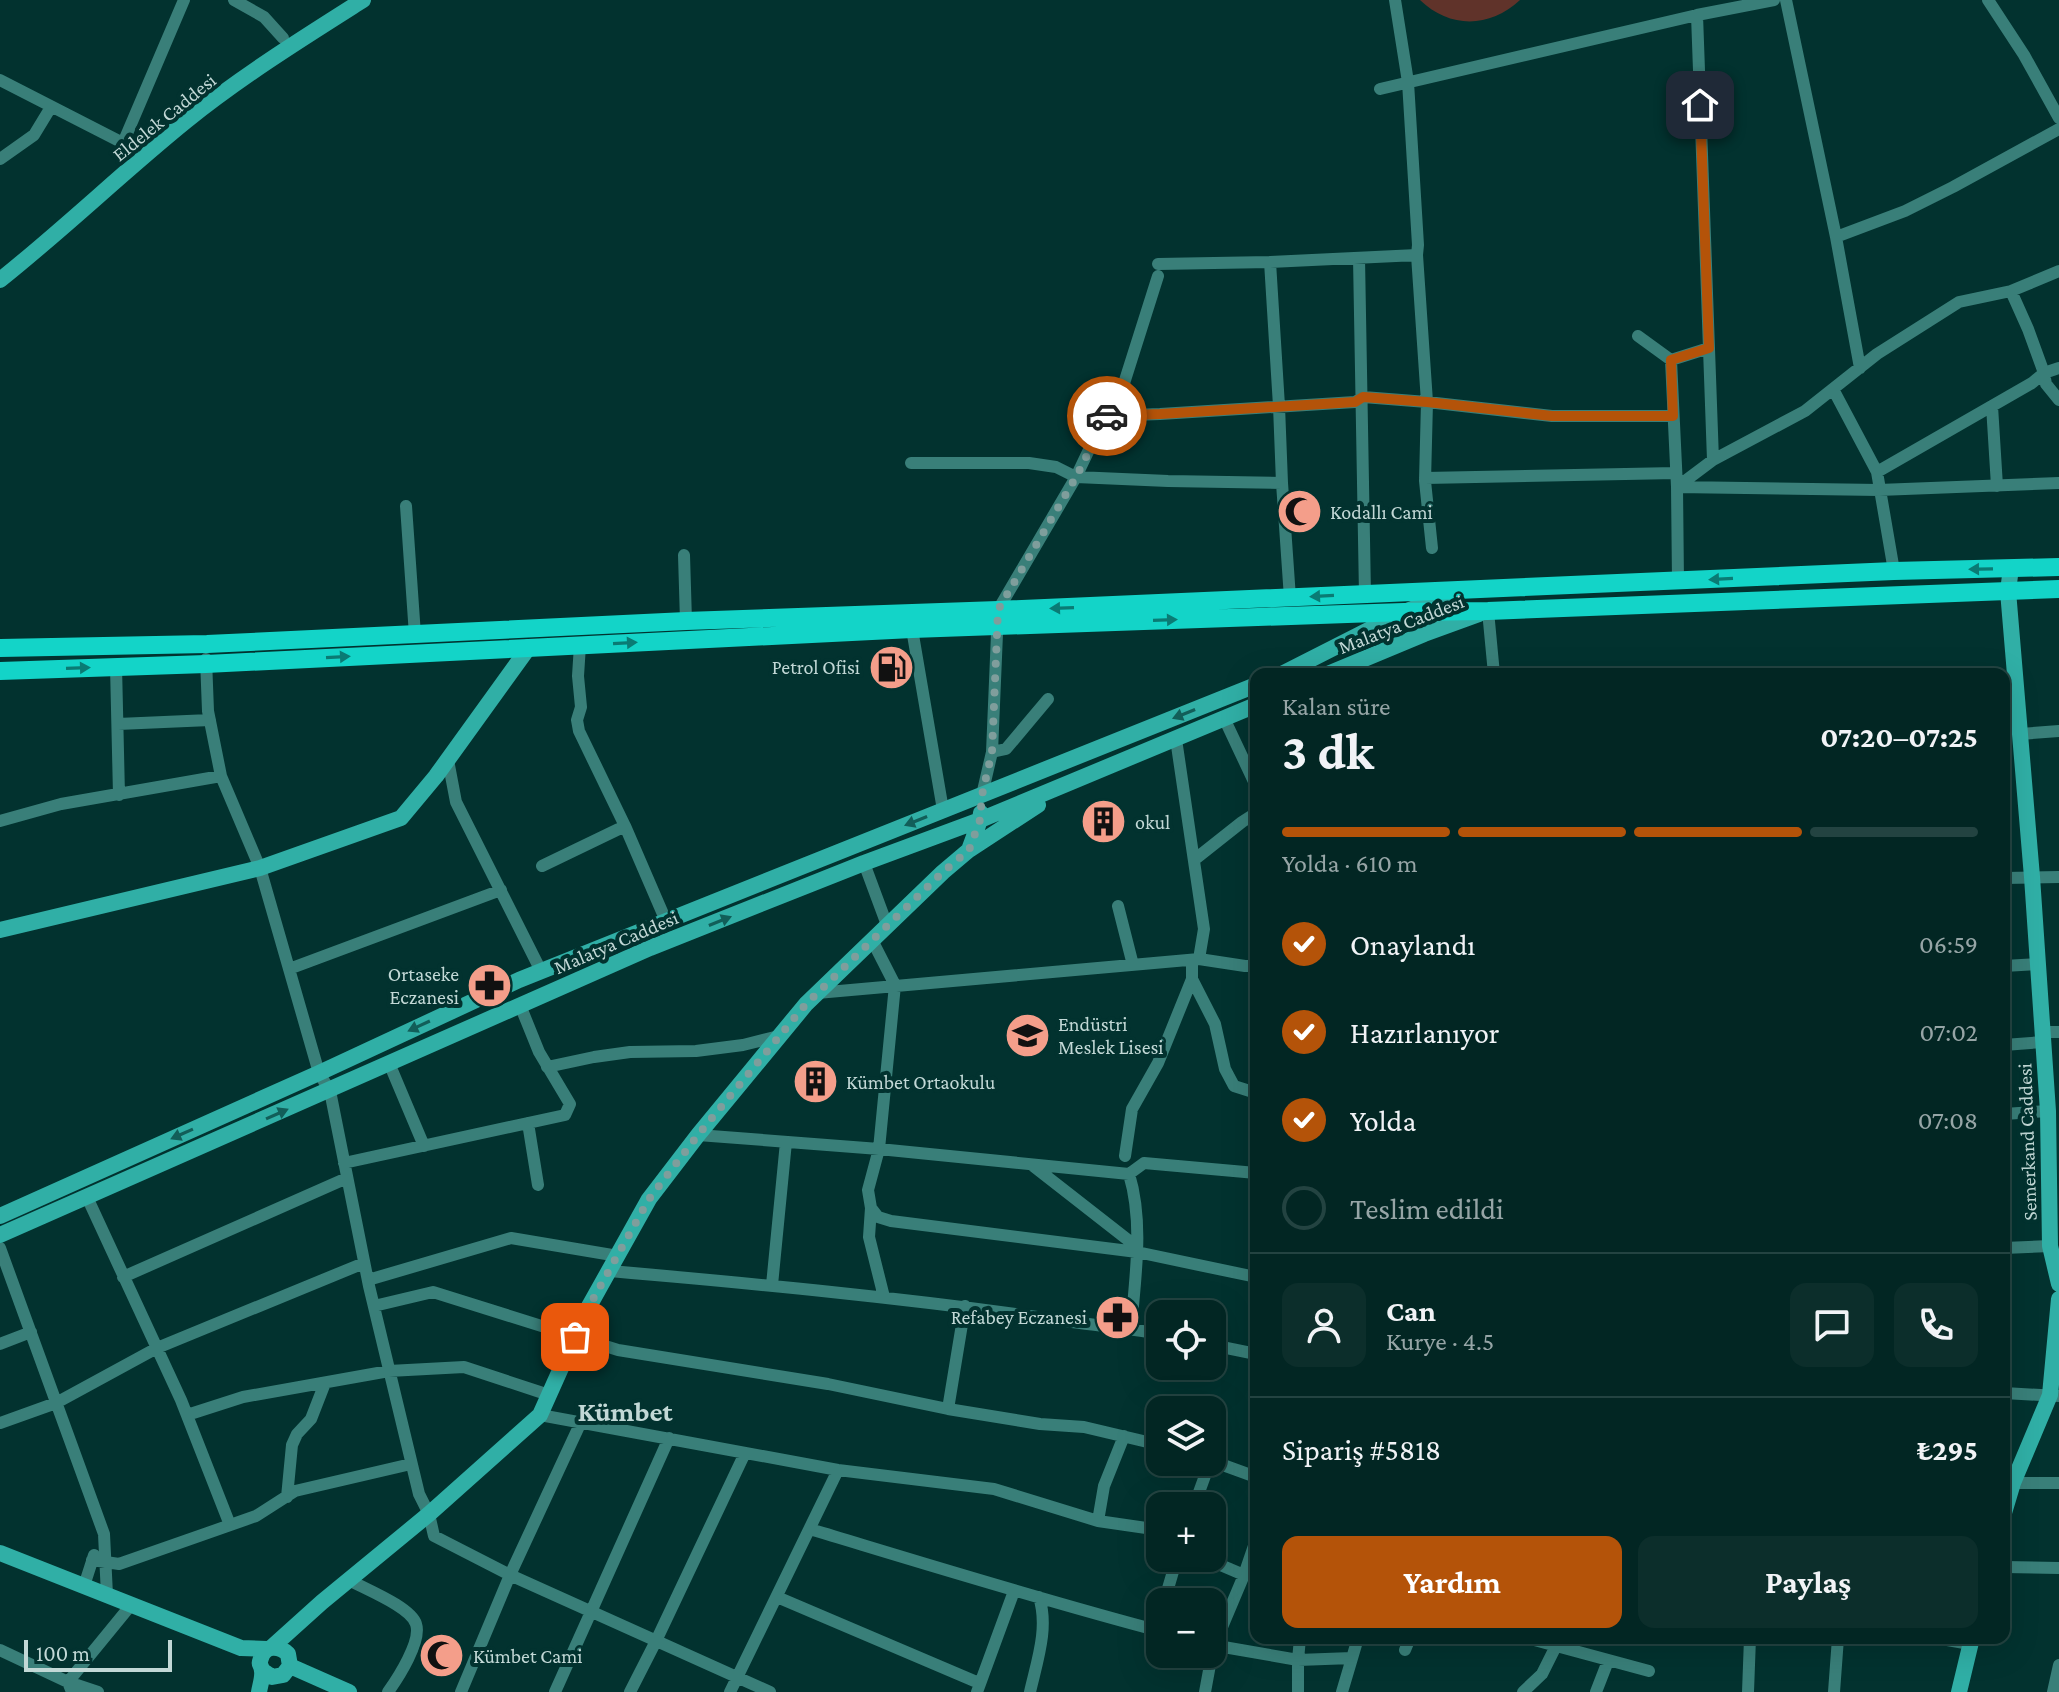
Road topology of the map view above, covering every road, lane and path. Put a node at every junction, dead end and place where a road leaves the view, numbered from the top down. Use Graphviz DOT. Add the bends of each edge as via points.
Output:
graph roads {
  1 [pos="184,0"];
  2 [pos="234,0"];
  3 [pos="363,0"];
  4 [pos="1395,0"];
  5 [pos="1774,0"];
  6 [pos="1786,0"];
  7 [pos="1988,0"];
  8 [pos="1697,15"];
  9 [pos="283,38"];
  10 [pos="0,80"];
  11 [pos="1408,82"];
  12 [pos="1380,89"];
  13 [pos="51,107"];
  14 [pos="2059,118"];
  15 [pos="2059,129"];
  16 [pos="123,143"];
  17 [pos="2,154"];
  18 [pos="132,168"];
  19 [pos="1836,237"];
  20 [pos="1417,255"];
  21 [pos="1359,258"];
  22 [pos="1270,262"];
  23 [pos="2059,271"];
  24 [pos="0,280"];
  25 [pos="2011,291"];
  26 [pos="1638,336"];
  27 [pos="1709,348"];
  28 [pos="1671,360"];
  29 [pos="1860,368"];
  30 [pos="2059,368"];
  31 [pos="2044,373"];
  32 [pos="1833,389"];
  33 [pos="1363,397"];
  34 [pos="2059,400"];
  35 [pos="1427,402"];
  36 [pos="1279,406"];
  37 [pos="1992,406"];
  38 [pos="1105,416"];
  39 [pos="1673,416"];
  40 [pos="1713,460"];
  41 [pos="911,463"];
  42 [pos="1877,472"];
  43 [pos="1676,473"];
  44 [pos="1076,477"];
  45 [pos="1425,478"];
  46 [pos="1282,483"];
  47 [pos="2059,483"];
  48 [pos="1997,486"];
  49 [pos="1677,487"];
  50 [pos="1879,490"];
  51 [pos="406,506"];
  52 [pos="1432,548"];
  53 [pos="684,555"];
  54 [pos="2059,567"];
  55 [pos="2011,568"];
  56 [pos="1894,571"];
  57 [pos="1678,581"];
  58 [pos="2059,589"];
  59 [pos="1464,590"];
  60 [pos="2008,591"];
  61 [pos="1395,593"];
  62 [pos="1365,595"];
  63 [pos="1290,598"];
  64 [pos="1488,611"];
  65 [pos="1404,612"];
  66 [pos="998,618"];
  67 [pos="686,621"];
  68 [pos="912,629"];
  69 [pos="415,635"];
  70 [pos="207,644"];
  71 [pos="1399,644"];
  72 [pos="580,645"];
  73 [pos="529,647"];
  74 [pos="0,648"];
  75 [pos="206,664"];
  76 [pos="116,666"];
  77 [pos="1294,668"];
  78 [pos="1342,668"];
  79 [pos="1493,668"];
  80 [pos="0,671"];
  81 [pos="1250,687"];
  82 [pos="1048,699"];
  83 [pos="1250,707"];
  84 [pos="1224,718"];
  85 [pos="210,720"];
  86 [pos="118,724"];
  87 [pos="2059,731"];
  88 [pos="2020,734"];
  89 [pos="1176,739"];
  90 [pos="992,752"];
  91 [pos="448,760"];
  92 [pos="1250,773"];
  93 [pos="221,776"];
  94 [pos="1085,777"];
  95 [pos="119,795"];
  96 [pos="982,795"];
  97 [pos="943,810"];
  98 [pos="1250,817"];
  99 [pos="980,820"];
  100 [pos="0,821"];
  101 [pos="625,826"];
  102 [pos="963,827"];
  103 [pos="969,850"];
  104 [pos="1194,860"];
  105 [pos="864,863"];
  106 [pos="542,866"];
  107 [pos="260,868"];
  108 [pos="943,872"];
  109 [pos="2032,877"];
  110 [pos="2059,877"];
  111 [pos="2010,878"];
  112 [pos="501,890"];
  113 [pos="1118,906"];
  114 [pos="666,921"];
  115 [pos="887,925"];
  116 [pos="0,930"];
  117 [pos="872,940"];
  118 [pos="1195,960"];
  119 [pos="2038,964"];
  120 [pos="1133,965"];
  121 [pos="1250,966"];
  122 [pos="2010,966"];
  123 [pos="289,969"];
  124 [pos="541,971"];
  125 [pos="1192,979"];
  126 [pos="895,985"];
  127 [pos="817,993"];
  128 [pos="520,1005"];
  129 [pos="2048,1035"];
  130 [pos="779,1036"];
  131 [pos="2010,1044"];
  132 [pos="389,1063"];
  133 [pos="547,1067"];
  134 [pos="319,1073"];
  135 [pos="330,1091"];
  136 [pos="1250,1091"];
  137 [pos="2048,1111"];
  138 [pos="2010,1114"];
  139 [pos="528,1123"];
  140 [pos="698,1135"];
  141 [pos="786,1142"];
  142 [pos="424,1146"];
  143 [pos="879,1149"];
  144 [pos="1125,1156"];
  145 [pos="344,1163"];
  146 [pos="1032,1165"];
  147 [pos="1250,1172"];
  148 [pos="1129,1174"];
  149 [pos="347,1178"];
  150 [pos="538,1185"];
  151 [pos="87,1197"];
  152 [pos="2054,1198"];
  153 [pos="871,1208"];
  154 [pos="0,1216"];
  155 [pos="0,1235"];
  156 [pos="2050,1246"];
  157 [pos="0,1248"];
  158 [pos="2010,1248"];
  159 [pos="1137,1249"];
  160 [pos="364,1263"];
  161 [pos="614,1263"];
  162 [pos="1250,1276"];
  163 [pos="123,1277"];
  164 [pos="368,1280"];
  165 [pos="2059,1284"];
  166 [pos="772,1285"];
  167 [pos="884,1297"];
  168 [pos="2059,1299"];
  169 [pos="374,1306"];
  170 [pos="965,1306"];
  171 [pos="1131,1328"];
  172 [pos="1146,1331"];
  173 [pos="31,1332"];
  174 [pos="575,1337"];
  175 [pos="0,1344"];
  176 [pos="157,1348"];
  177 [pos="1226,1348"];
  178 [pos="1250,1353"];
  179 [pos="389,1371"];
  180 [pos="325,1383"];
  181 [pos="2010,1393"];
  182 [pos="549,1395"];
  183 [pos="2054,1395"];
  184 [pos="56,1403"];
  185 [pos="948,1409"];
  186 [pos="187,1415"];
  187 [pos="540,1415"];
  188 [pos="581,1422"];
  189 [pos="0,1423"];
  190 [pos="1124,1436"];
  191 [pos="669,1438"];
  192 [pos="1146,1442"];
  193 [pos="745,1453"];
  194 [pos="411,1464"];
  195 [pos="1226,1467"];
  196 [pos="838,1470"];
  197 [pos="1250,1475"];
  198 [pos="2011,1478"];
  199 [pos="2059,1483"];
  200 [pos="287,1497"];
  201 [pos="429,1514"];
  202 [pos="1098,1521"];
  203 [pos="230,1525"];
  204 [pos="1146,1528"];
  205 [pos="810,1529"];
  206 [pos="104,1534"];
  207 [pos="0,1553"];
  208 [pos="1250,1558"];
  209 [pos="92,1560"];
  210 [pos="106,1563"];
  211 [pos="1226,1567"];
  212 [pos="2010,1567"];
  213 [pos="2059,1568"];
  214 [pos="510,1575"];
  215 [pos="1244,1575"];
  216 [pos="349,1580"];
  217 [pos="84,1586"];
  218 [pos="1014,1591"];
  219 [pos="107,1595"];
  220 [pos="777,1597"];
  221 [pos="1039,1597"];
  222 [pos="131,1605"];
  223 [pos="590,1611"];
  224 [pos="1226,1617"];
  225 [pos="1146,1627"];
  226 [pos="656,1641"];
  227 [pos="1299,1644"];
  228 [pos="1356,1644"];
  229 [pos="1549,1644"];
  230 [pos="1750,1644"];
  231 [pos="1838,1644"];
  232 [pos="1970,1644"];
  233 [pos="1556,1646"];
  234 [pos="0,1650"];
  235 [pos="1226,1651"];
  236 [pos="1352,1658"];
  237 [pos="1298,1660"];
  238 [pos="1608,1661"];
  239 [pos="2059,1665"];
  240 [pos="274,1666"];
  241 [pos="1209,1668"];
  242 [pos="1649,1671"];
  243 [pos="738,1677"];
  244 [pos="70,1687"];
  245 [pos="978,1688"];
  246 [pos="98,1692"];
  247 [pos="259,1692"];
  248 [pos="349,1692"];
  249 [pos="388,1692"];
  250 [pos="461,1692"];
  251 [pos="555,1692"];
  252 [pos="630,1692"];
  253 [pos="730,1692"];
  254 [pos="770,1692"];
  255 [pos="1030,1692"];
  256 [pos="1205,1692"];
  257 [pos="1298,1692"];
  258 [pos="1342,1692"];
  259 [pos="1523,1692"];
  260 [pos="1596,1692"];
  261 [pos="1748,1692"];
  262 [pos="1834,1692"];
  263 [pos="1959,1692"];
  264 [pos="2053,1692"];
  1 -- 16 [label="street"];
  2 -- 9 [label="street" via="264,17"];
  3 -- 18 [label="street, Eldelek Caddesi" via="202,109"];
  4 -- 11 [label="street"];
  5 -- 8 [label="street"];
  6 -- 19 [label="street"];
  7 -- 14 [label="street"];
  8 -- 11 [label="street"];
  8 -- 27 [label="street"];
  10 -- 13 [label="street"];
  11 -- 12 [label="street"];
  11 -- 20 [label="street"];
  13 -- 16 [label="street"];
  13 -- 17 [label="street" via="34,135"];
  15 -- 19 [label="street" via="1917,205"];
  16 -- 18 [label="street"];
  18 -- 24 [label="street, Eldelek Caddesi"];
  19 -- 29 [label="street"];
  20 -- 21 [label="street"];
  20 -- 35 [label="street"];
  21 -- 22 [label="street"];
  21 -- 33 [label="street"];
  22 -- 36 [label="street"];
  22 -- 38 [label="street" via="1158,270 1120,396"];
  23 -- 25 [label="street"];
  25 -- 29 [label="street" via="1959,302"];
  25 -- 31 [label="street"];
  26 -- 28 [label="street"];
  27 -- 28 [label="street"];
  27 -- 40 [label="street"];
  28 -- 39 [label="street"];
  29 -- 32 [label="street"];
  30 -- 31 [label="street"];
  31 -- 34 [label="street"];
  31 -- 37 [label="street"];
  32 -- 40 [label="street" via="1805,411"];
  32 -- 42 [label="street"];
  33 -- 35 [label="street"];
  33 -- 36 [label="street" via="1355,402"];
  33 -- 62 [label="street"];
  35 -- 39 [label="street" via="1552,416"];
  35 -- 45 [label="street"];
  36 -- 38 [label="street"];
  36 -- 46 [label="street"];
  37 -- 42 [label="street"];
  37 -- 48 [label="street"];
  38 -- 44 [label="street"];
  39 -- 43 [label="street"];
  40 -- 49 [label="street"];
  41 -- 44 [label="street" via="1029,463"];
  42 -- 50 [label="street"];
  43 -- 45 [label="street"];
  43 -- 49 [label="street"];
  44 -- 46 [label="street"];
  44 -- 66 [label="street"];
  45 -- 52 [label="street"];
  46 -- 63 [label="street"];
  47 -- 48 [label="street"];
  48 -- 50 [label="street"];
  49 -- 50 [label="street"];
  49 -- 57 [label="street"];
  50 -- 56 [label="street"];
  51 -- 69 [label="street"];
  53 -- 67 [label="street"];
  54 -- 55 [label="main road"];
  55 -- 56 [label="main road, one-way"];
  55 -- 60 [label="street, Semerkand Caddesi"];
  56 -- 57 [label="main road, one-way"];
  57 -- 59 [label="main road"];
  58 -- 60 [label="main road"];
  59 -- 61 [label="main road"];
  59 -- 65 [label="street"];
  60 -- 64 [label="main road"];
  60 -- 88 [label="street, Semerkand Caddesi"];
  61 -- 62 [label="main road"];
  61 -- 65 [label="street"];
  62 -- 63 [label="main road, one-way"];
  63 -- 66 [label="main road, one-way"];
  64 -- 65 [label="main road"];
  64 -- 71 [label="street, Malatya Caddesi"];
  64 -- 79 [label="street"];
  66 -- 65 [label="main road, one-way"];
  65 -- 71 [label="street" via="1409,624"];
  65 -- 77 [label="street"];
  66 -- 67 [label="main road"];
  66 -- 68 [label="main road"];
  66 -- 90 [label="street"];
  67 -- 69 [label="main road"];
  72 -- 68 [label="main road, one-way"];
  68 -- 97 [label="street"];
  69 -- 70 [label="main road"];
  70 -- 74 [label="main road"];
  70 -- 75 [label="street"];
  71 -- 78 [label="street, Malatya Caddesi"];
  72 -- 73 [label="main road"];
  72 -- 101 [label="street" via="579,731"];
  75 -- 73 [label="main road, one-way"];
  73 -- 91 [label="street"];
  75 -- 76 [label="main road"];
  75 -- 85 [label="street"];
  80 -- 76 [label="main road, one-way"];
  76 -- 86 [label="street"];
  81 -- 96 [label="street, one-way"];
  82 -- 90 [label="street" via="1006,749"];
  83 -- 84 [label="street, Malatya Caddesi"];
  84 -- 89 [label="street, Malatya Caddesi"];
  84 -- 92 [label="street"];
  85 -- 86 [label="street"];
  85 -- 93 [label="street"];
  86 -- 95 [label="street"];
  87 -- 88 [label="street"];
  88 -- 109 [label="street, Semerkand Caddesi"];
  89 -- 94 [label="street, Malatya Caddesi"];
  89 -- 104 [label="street"];
  90 -- 96 [label="street"];
  91 -- 107 [label="street" via="401,818"];
  91 -- 112 [label="street" via="456,802"];
  93 -- 95 [label="street"];
  93 -- 107 [label="street"];
  94 -- 99 [label="street, Malatya Caddesi"];
  94 -- 103 [label="street"];
  95 -- 100 [label="street"];
  96 -- 97 [label="street"];
  96 -- 99 [label="street"];
  96 -- 102 [label="street"];
  97 -- 114 [label="street, one-way"];
  98 -- 104 [label="street"];
  99 -- 102 [label="street, Malatya Caddesi"];
  99 -- 103 [label="street"];
  101 -- 106 [label="street"];
  101 -- 114 [label="street"];
  102 -- 105 [label="street, Malatya Caddesi"];
  102 -- 108 [label="street"];
  103 -- 108 [label="street"];
  104 -- 118 [label="street" via="1204,929"];
  105 -- 115 [label="street"];
  128 -- 105 [label="street, Malatya Caddesi, one-way"];
  107 -- 116 [label="street"];
  107 -- 123 [label="street"];
  108 -- 115 [label="street"];
  109 -- 110 [label="street"];
  109 -- 111 [label="street"];
  109 -- 119 [label="street, Semerkand Caddesi"];
  112 -- 123 [label="street"];
  112 -- 124 [label="street"];
  113 -- 120 [label="street"];
  114 -- 124 [label="street"];
  115 -- 117 [label="street"];
  117 -- 126 [label="street"];
  117 -- 127 [label="street"];
  118 -- 120 [label="street"];
  118 -- 121 [label="street"];
  118 -- 125 [label="street"];
  119 -- 122 [label="street"];
  119 -- 129 [label="street, Semerkand Caddesi"];
  120 -- 126 [label="street"];
  123 -- 134 [label="street"];
  124 -- 134 [label="street, one-way"];
  125 -- 136 [label="street" via="1215,1024 1225,1069 1234,1086"];
  125 -- 144 [label="street" via="1158,1063 1132,1109"];
  126 -- 127 [label="street"];
  126 -- 143 [label="street"];
  127 -- 130 [label="street"];
  128 -- 132 [label="street, Malatya Caddesi"];
  128 -- 133 [label="street"];
  129 -- 131 [label="street"];
  129 -- 137 [label="street, Semerkand Caddesi"];
  130 -- 133 [label="street" via="743,1045 630,1052"];
  130 -- 140 [label="street"];
  132 -- 135 [label="street, Malatya Caddesi"];
  132 -- 142 [label="street"];
  133 -- 139 [label="street" via="570,1104 565,1115"];
  134 -- 135 [label="street"];
  134 -- 154 [label="street, one-way"];
  135 -- 145 [label="street"];
  151 -- 135 [label="street, Malatya Caddesi, one-way"];
  137 -- 138 [label="street"];
  137 -- 152 [label="street, Semerkand Caddesi"];
  139 -- 142 [label="street"];
  139 -- 150 [label="street"];
  140 -- 141 [label="street"];
  140 -- 161 [label="street" via="649,1199"];
  141 -- 143 [label="street"];
  141 -- 166 [label="street"];
  142 -- 145 [label="street"];
  143 -- 146 [label="street"];
  143 -- 153 [label="street" via="868,1190"];
  145 -- 149 [label="street"];
  146 -- 148 [label="street"];
  146 -- 159 [label="street"];
  147 -- 148 [label="street" via="1144,1163"];
  148 -- 159 [label="street"];
  149 -- 160 [label="street"];
  149 -- 163 [label="street"];
  151 -- 155 [label="street, Malatya Caddesi"];
  151 -- 163 [label="street"];
  152 -- 156 [label="street, Semerkand Caddesi"];
  153 -- 159 [label="street" via="891,1221"];
  153 -- 167 [label="street" via="869,1237"];
  156 -- 158 [label="street"];
  156 -- 165 [label="street, Semerkand Caddesi"];
  157 -- 173 [label="street"];
  159 -- 162 [label="street"];
  159 -- 171 [label="street"];
  160 -- 164 [label="street"];
  160 -- 176 [label="street"];
  161 -- 164 [label="street" via="511,1238"];
  161 -- 166 [label="street"];
  161 -- 174 [label="street"];
  163 -- 176 [label="street"];
  164 -- 169 [label="street"];
  166 -- 167 [label="street"];
  167 -- 170 [label="street"];
  168 -- 183 [label="street"];
  169 -- 174 [label="street" via="433,1292"];
  169 -- 179 [label="street"];
  170 -- 171 [label="street"];
  170 -- 185 [label="street"];
  171 -- 172 [label="street"];
  173 -- 175 [label="street"];
  173 -- 184 [label="street"];
  174 -- 182 [label="street"];
  174 -- 185 [label="street" via="618,1350"];
  176 -- 184 [label="street"];
  176 -- 186 [label="street"];
  177 -- 178 [label="street"];
  179 -- 180 [label="street"];
  179 -- 182 [label="street" via="464,1367"];
  179 -- 194 [label="street"];
  180 -- 186 [label="street" via="243,1397"];
  180 -- 200 [label="street" via="311,1419 292,1445"];
  181 -- 183 [label="street"];
  182 -- 187 [label="street"];
  183 -- 198 [label="street"];
  184 -- 189 [label="street"];
  184 -- 206 [label="street"];
  185 -- 190 [label="street"];
  186 -- 203 [label="street"];
  187 -- 188 [label="street"];
  187 -- 201 [label="street"];
  188 -- 191 [label="street"];
  188 -- 214 [label="street"];
  190 -- 192 [label="street"];
  190 -- 202 [label="street" via="1104,1486"];
  191 -- 193 [label="street"];
  191 -- 223 [label="street"];
  193 -- 196 [label="street"];
  193 -- 226 [label="street"];
  194 -- 200 [label="street"];
  194 -- 201 [label="street"];
  195 -- 197 [label="street"];
  196 -- 202 [label="street" via="994,1489"];
  196 -- 205 [label="street"];
  198 -- 199 [label="street"];
  200 -- 203 [label="street"];
  201 -- 214 [label="street" via="434,1536"];
  201 -- 216 [label="street"];
  202 -- 204 [label="street"];
  203 -- 210 [label="street" via="119,1564"];
  205 -- 218 [label="street"];
  205 -- 220 [label="street"];
  206 -- 209 [label="street"];
  206 -- 210 [label="street"];
  207 -- 217 [label="street"];
  208 -- 215 [label="street"];
  209 -- 210 [label="street"];
  209 -- 217 [label="street"];
  210 -- 219 [label="street"];
  211 -- 215 [label="street"];
  212 -- 213 [label="street"];
  214 -- 223 [label="street"];
  214 -- 250 [label="street"];
  215 -- 224 [label="street"];
  216 -- 240 [label="street" via="322,1602"];
  216 -- 249 [label="street" via="407,1611 416,1622 413,1647"];
  217 -- 219 [label="street"];
  218 -- 221 [label="street"];
  218 -- 245 [label="street"];
  219 -- 222 [label="street"];
  220 -- 243 [label="street"];
  220 -- 245 [label="street"];
  221 -- 225 [label="street"];
  221 -- 255 [label="street" via="1044,1624"];
  222 -- 240 [label="street"];
  222 -- 244 [label="street"];
  223 -- 226 [label="street"];
  223 -- 251 [label="street"];
  226 -- 243 [label="street"];
  226 -- 252 [label="street"];
  227 -- 237 [label="street"];
  228 -- 236 [label="street"];
  229 -- 233 [label="street"];
  230 -- 261 [label="street"];
  231 -- 262 [label="street"];
  232 -- 263 [label="street"];
  233 -- 238 [label="street"];
  233 -- 259 [label="street" via="1542,1674"];
  234 -- 244 [label="street"];
  235 -- 237 [label="street"];
  236 -- 237 [label="street"];
  236 -- 258 [label="street"];
  237 -- 257 [label="street"];
  238 -- 242 [label="street"];
  238 -- 260 [label="street"];
  239 -- 264 [label="street"];
  240 -- 247 [label="street"];
  240 -- 248 [label="street"];
  241 -- 256 [label="street"];
  243 -- 253 [label="street"];
  243 -- 254 [label="street"];
  244 -- 246 [label="street"];
}
